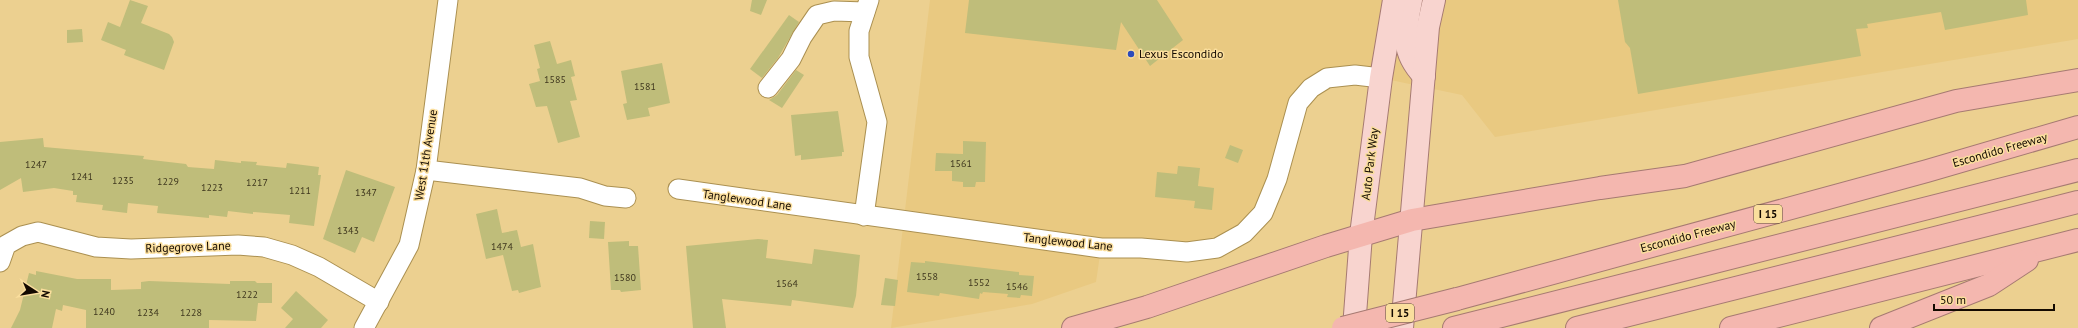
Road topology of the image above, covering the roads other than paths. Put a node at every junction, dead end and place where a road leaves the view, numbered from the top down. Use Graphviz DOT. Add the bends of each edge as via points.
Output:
graph roads {
  1 [pos="448,0"];
  2 [pos="1394,0"];
  3 [pos="1411,0"];
  4 [pos="1434,0"];
  5 [pos="867,6"];
  6 [pos="1424,76"];
  7 [pos="1381,78"];
  8 [pos="2078,80"];
  9 [pos="768,88"];
  10 [pos="2078,127"];
  11 [pos="426,170"];
  12 [pos="2078,170"];
  13 [pos="678,190"];
  14 [pos="626,198"];
  15 [pos="2078,202"];
  16 [pos="864,216"];
  17 [pos="1412,220"];
  18 [pos="1361,235"];
  19 [pos="2078,240"];
  20 [pos="2041,250"];
  21 [pos="0,262"];
  22 [pos="379,302"];
  23 [pos="364,328"];
  24 [pos="1073,328"];
  25 [pos="1343,328"];
  26 [pos="1354,328"];
  27 [pos="1402,328"];
  28 [pos="1454,328"];
  29 [pos="1577,328"];
  30 [pos="1731,328"];
  31 [pos="1881,328"];
  1 -- 11 [label="street, West 11th Avenue"];
  2 -- 7 [label="main road, Auto Park Way"];
  3 -- 6 [label="main road" via="1407,19 1407,48 1414,66"];
  4 -- 6 [label="main road" via="1428,27"];
  5 -- 9 [label="street" via="817,15 791,58"];
  5 -- 16 [label="street" via="859,31 859,57 877,122"];
  6 -- 17 [label="main road"];
  7 -- 16 [label="street, Tanglewood Lane" via="1355,75 1327,78 1311,88 1298,103 1277,179 1263,213 1244,233 1217,248 1187,252 1101,248"];
  7 -- 18 [label="main road, Auto Park Way"];
  8 -- 17 [label="highway" via="1956,101 1685,176"];
  10 -- 25 [label="highway, Escondido Freeway / I 15, bridge" via="1927,171"];
  11 -- 14 [label="street" via="580,188 605,196"];
  11 -- 22 [label="street, West 11th Avenue" via="410,245"];
  12 -- 28 [label="highway"];
  13 -- 16 [label="street, Tanglewood Lane"];
  15 -- 29 [label="highway"];
  17 -- 18 [label="highway"];
  17 -- 27 [label="main road"];
  18 -- 24 [label="highway" via="1147,307"];
  18 -- 26 [label="main road, Auto Park Way"];
  19 -- 20 [label="highway"];
  20 -- 30 [label="highway"];
  20 -- 31 [label="highway" via="1989,285"];
  21 -- 22 [label="street, Ridgegrove Lane" via="6,245 22,236 38,232 96,246 132,249 238,245 264,247 292,254"];
  22 -- 23 [label="street, West 11th Avenue"];
}
